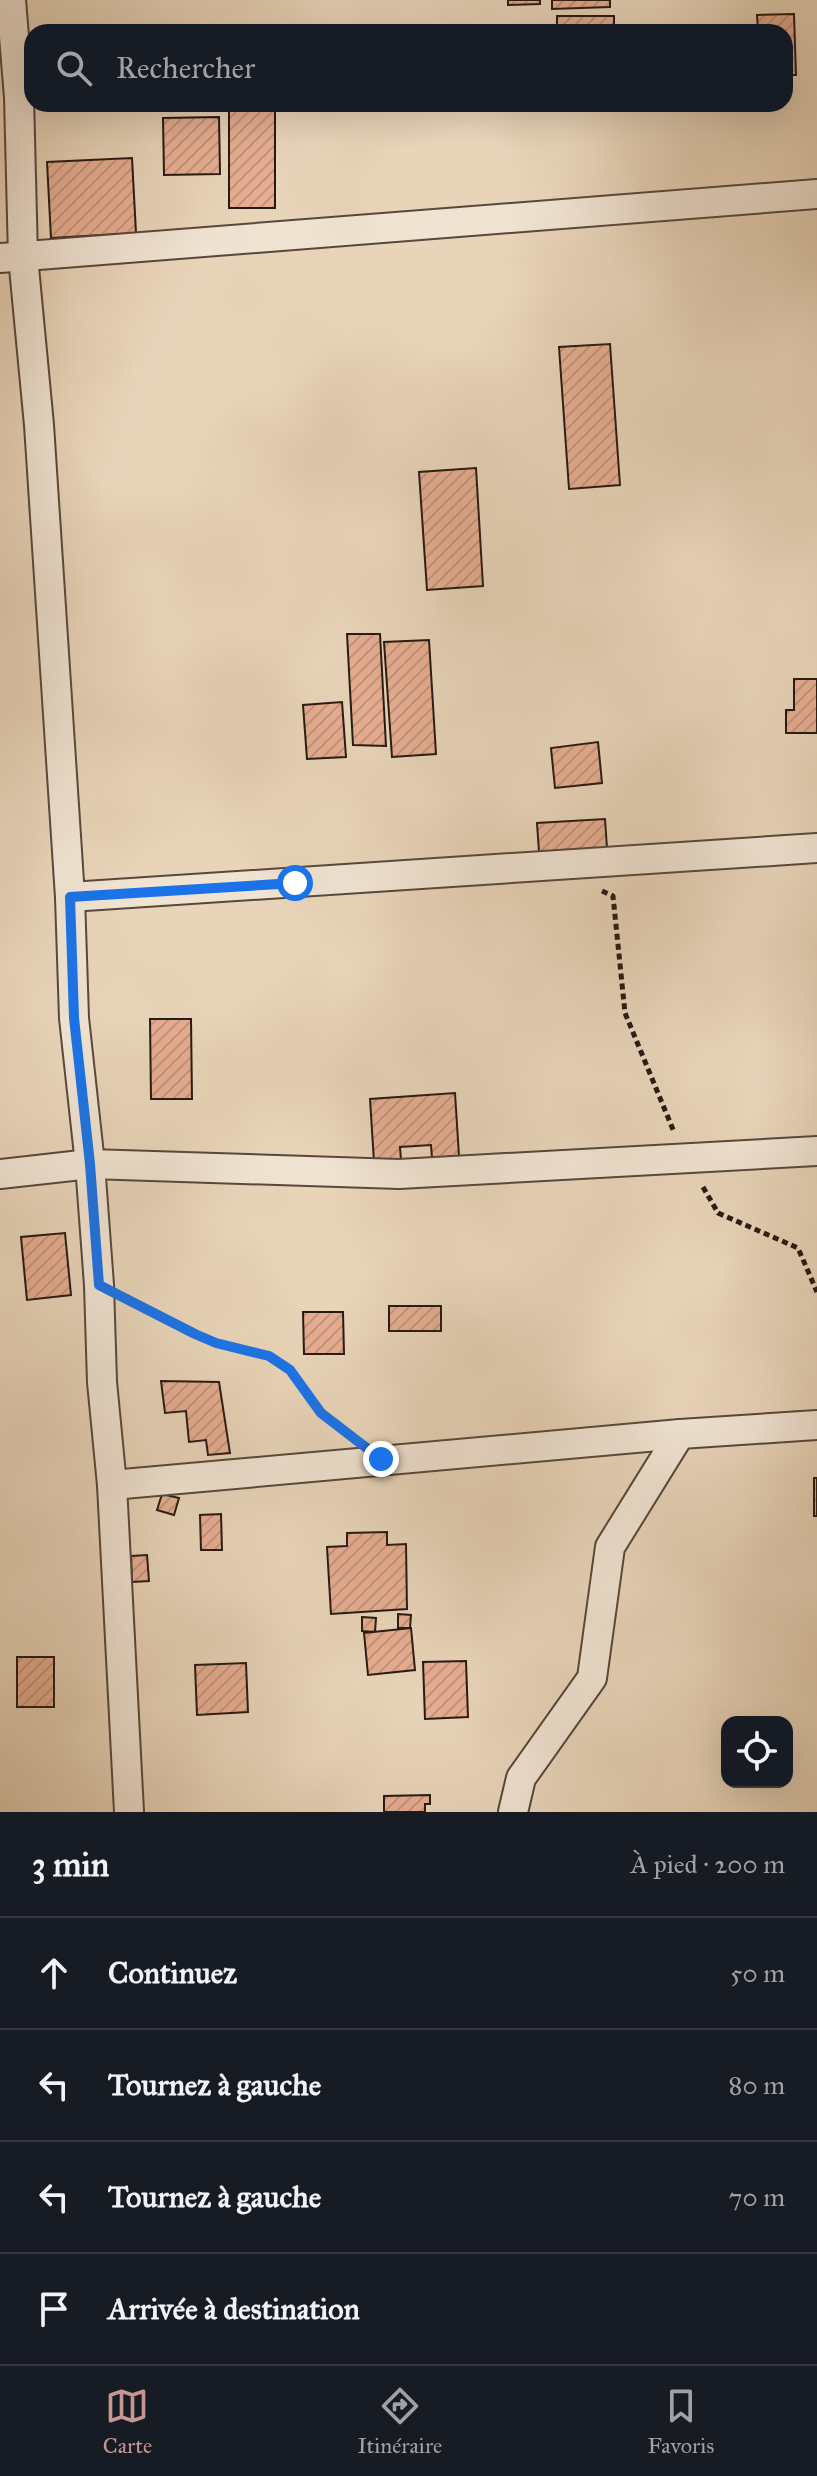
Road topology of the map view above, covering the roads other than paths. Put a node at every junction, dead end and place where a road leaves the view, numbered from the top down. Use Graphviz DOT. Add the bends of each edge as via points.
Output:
graph roads {
  1 [pos="11,0"];
  2 [pos="817,194"];
  3 [pos="12,257"];
  4 [pos="817,848"];
  5 [pos="70,897"];
  6 [pos="817,1151"];
  7 [pos="90,1164"];
  8 [pos="0,1174"];
  9 [pos="817,1425"];
  10 [pos="680,1434"];
  11 [pos="112,1485"];
  12 [pos="129,1812"];
  13 [pos="513,1812"];
  1 -- 3 [label="street" via="19,97"];
  2 -- 3 [label="street"];
  3 -- 5 [label="street" via="39,425"];
  4 -- 5 [label="street"];
  5 -- 7 [label="street" via="74,1018"];
  6 -- 7 [label="street" via="399,1174"];
  7 -- 8 [label="street"];
  7 -- 11 [label="street"];
  9 -- 10 [label="street"];
  10 -- 11 [label="street"];
  10 -- 13 [label="street" via="610,1547 592,1678 521,1778"];
  11 -- 12 [label="street"];
}
